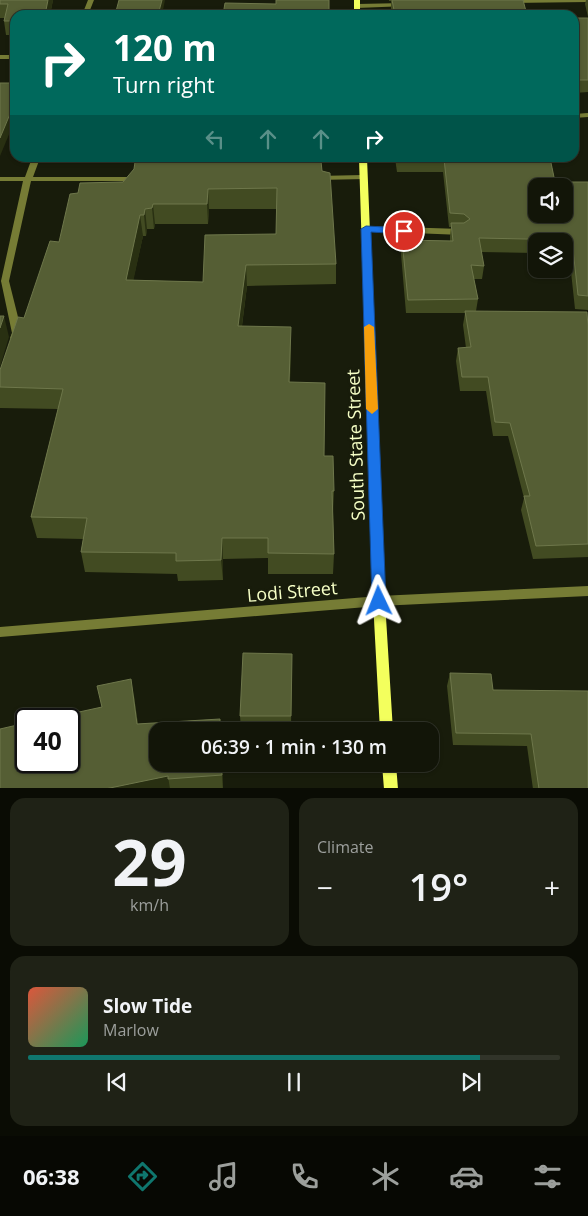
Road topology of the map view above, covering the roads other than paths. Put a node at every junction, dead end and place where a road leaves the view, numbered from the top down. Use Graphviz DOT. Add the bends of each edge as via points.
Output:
graph roads {
  1 [pos="588,0"];
  2 [pos="501,2"];
  3 [pos="357,3"];
  4 [pos="415,4"];
  5 [pos="34,162"];
  6 [pos="363,162"];
  7 [pos="304,178"];
  8 [pos="364,178"];
  9 [pos="0,179"];
  10 [pos="28,179"];
  11 [pos="147,179"];
  12 [pos="366,229"];
  13 [pos="462,232"];
  14 [pos="11,352"];
  15 [pos="588,591"];
  16 [pos="379,601"];
  17 [pos="0,632"];
  18 [pos="386,722"];
  19 [pos="390,772"];
  20 [pos="391,788"];
  1 -- 2 [label="street"];
  3 -- 4 [label="street"];
  5 -- 10 [label="street"];
  6 -- 8 [label="street, South State Street"];
  7 -- 8 [label="street"];
  8 -- 12 [label="street, South State Street"];
  9 -- 10 [label="street"];
  10 -- 11 [label="street"];
  10 -- 14 [label="street" via="5,281 17,333"];
  12 -- 13 [label="street"];
  12 -- 16 [label="street, South State Street"];
  15 -- 16 [label="street, Lodi Street"];
  16 -- 17 [label="street, Lodi Street"];
  16 -- 18 [label="street, South State Street"];
  19 -- 20 [label="street"];
}
